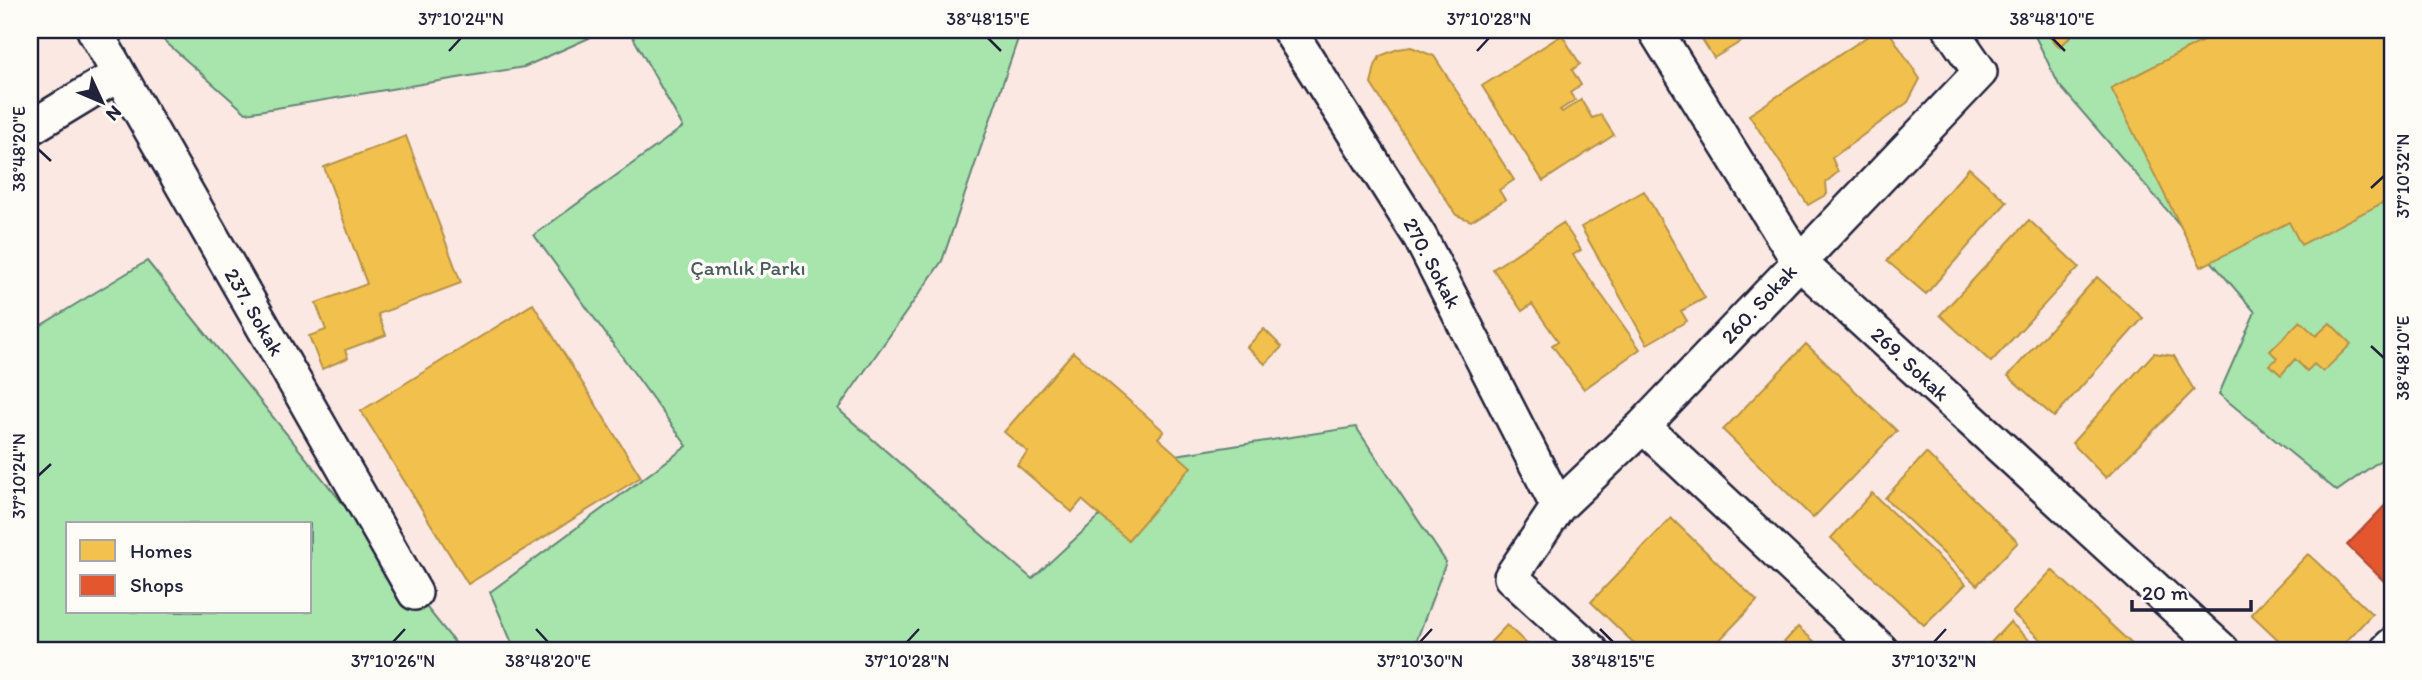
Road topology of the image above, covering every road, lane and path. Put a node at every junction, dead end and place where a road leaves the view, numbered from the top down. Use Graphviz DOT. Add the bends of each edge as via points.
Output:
graph roads {
  1 [pos="94,30"];
  2 [pos="1289,30"];
  3 [pos="1655,30"];
  4 [pos="1951,30"];
  5 [pos="118,74"];
  6 [pos="30,128"];
  7 [pos="1799,262"];
  8 [pos="1643,426"];
  9 [pos="1558,507"];
  10 [pos="415,593"];
  11 [pos="2392,645"];
  12 [pos="1591,650"];
  13 [pos="1881,650"];
  14 [pos="2222,650"];
  15 [pos="2387,650"];
  1 -- 5 [label="street, 237. Sokak"];
  2 -- 9 [label="street, 270. Sokak" via="1420,237"];
  3 -- 7 [label="street, 269. Sokak"];
  4 -- 7 [label="street, 260. Sokak" via="1980,72"];
  5 -- 6 [label="street"];
  5 -- 10 [label="street, 237. Sokak"];
  7 -- 8 [label="street, 260. Sokak"];
  7 -- 14 [label="street, 269. Sokak"];
  8 -- 9 [label="street, 260. Sokak"];
  8 -- 13 [label="street"];
  9 -- 12 [label="street, 260. Sokak" via="1511,578"];
  11 -- 15 [label="street"];
}
